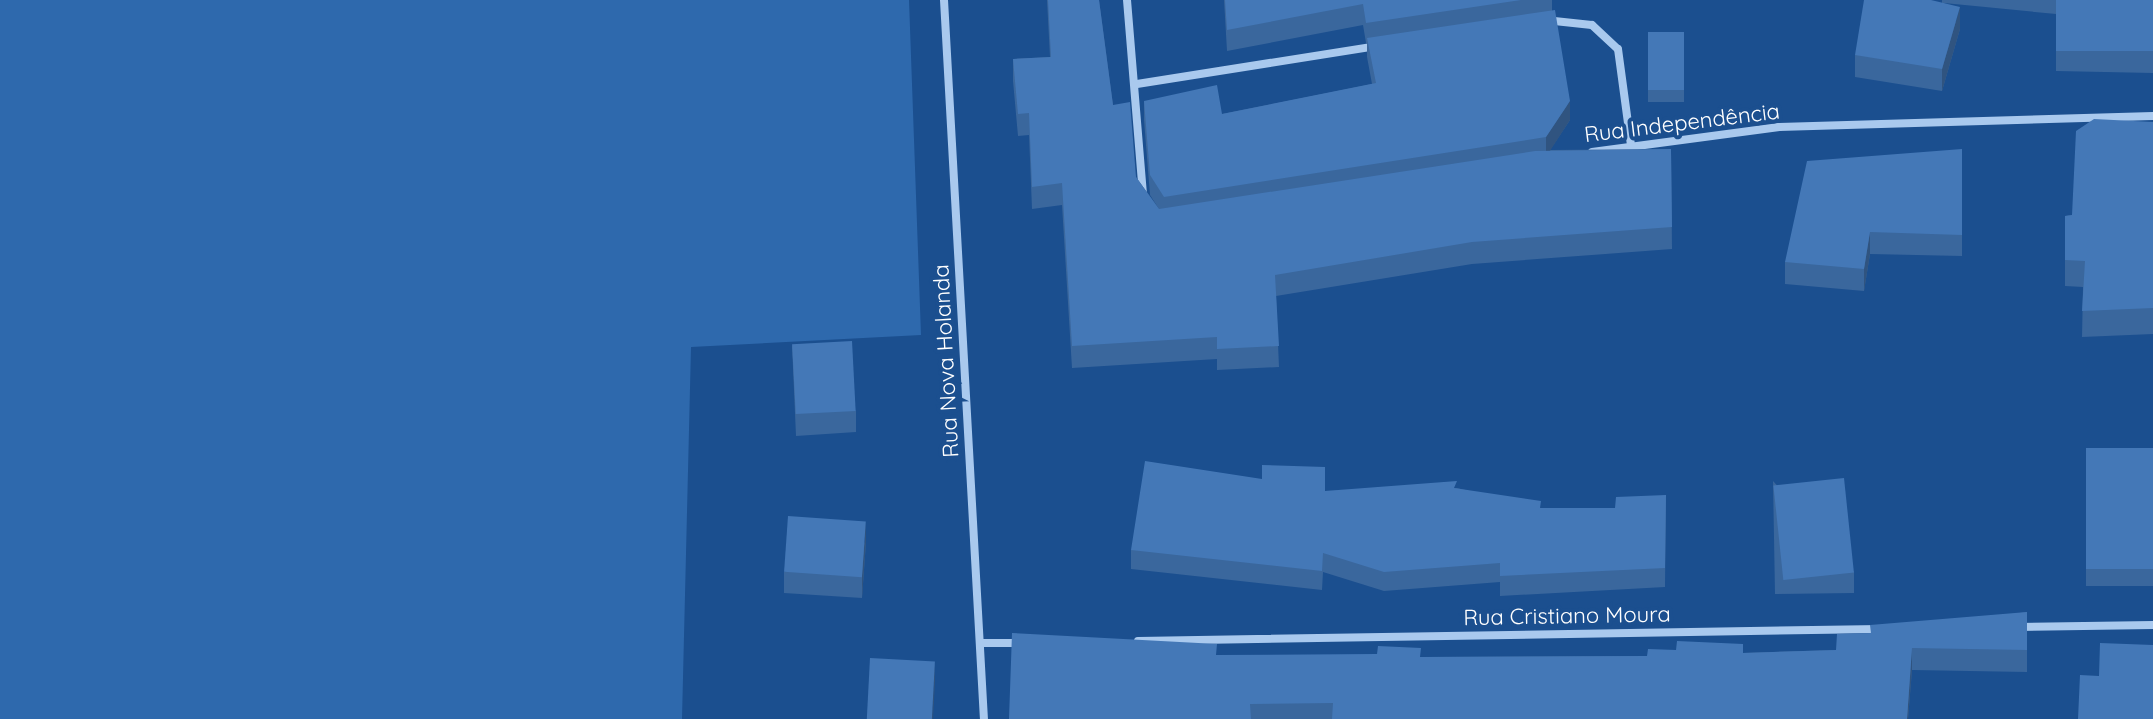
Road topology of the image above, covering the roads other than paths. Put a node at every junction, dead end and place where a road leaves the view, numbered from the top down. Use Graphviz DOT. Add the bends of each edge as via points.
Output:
graph roads {
  1 [pos="944,0"];
  2 [pos="1127,0"];
  3 [pos="1531,22"];
  4 [pos="1389,44"];
  5 [pos="1137,84"];
  6 [pos="2153,116"];
  7 [pos="1631,145"];
  8 [pos="1584,153"];
  9 [pos="1146,210"];
  10 [pos="2153,625"];
  11 [pos="2011,627"];
  12 [pos="1900,629"];
  13 [pos="1124,641"];
  14 [pos="1029,642"];
  15 [pos="981,643"];
  16 [pos="984,719"];
  1 -- 15 [label="street, Rua Nova Holanda"];
  2 -- 5 [label="street"];
  3 -- 7 [label="street" via="1592,25 1618,49"];
  4 -- 5 [label="street"];
  5 -- 9 [label="street"];
  6 -- 7 [label="street, Rua Independência" via="1779,127"];
  7 -- 8 [label="street, Rua Independência"];
  10 -- 11 [label="street"];
  12 -- 13 [label="street, Rua Cristiano Moura"];
  14 -- 15 [label="street"];
  15 -- 16 [label="street, Rua Nova Holanda"];
}
